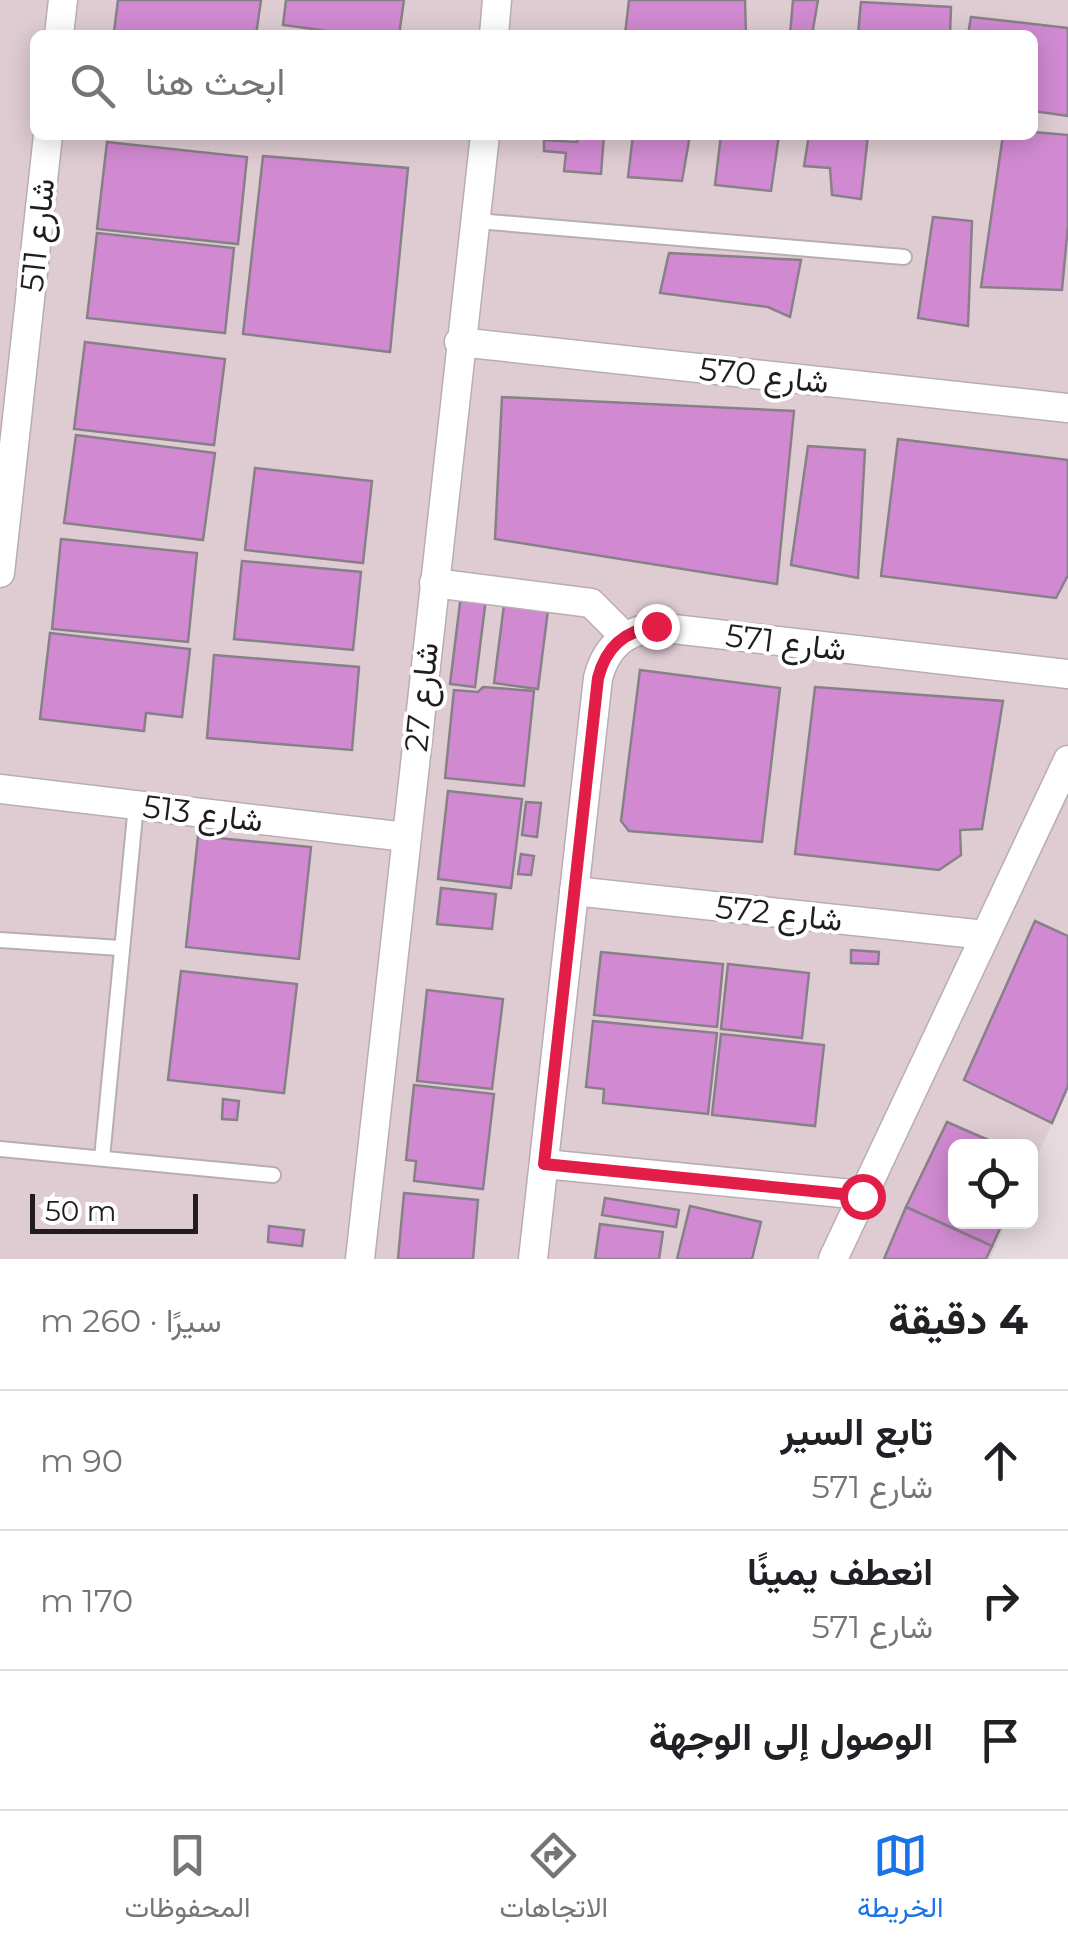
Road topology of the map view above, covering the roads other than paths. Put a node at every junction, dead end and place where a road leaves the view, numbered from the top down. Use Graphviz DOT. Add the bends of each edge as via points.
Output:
graph roads {
  1 [pos="63,0"];
  2 [pos="497,0"];
  3 [pos="60,30"];
  4 [pos="494,30"];
  5 [pos="47,140"];
  6 [pos="485,140"];
  7 [pos="477,221"];
  8 [pos="904,257"];
  9 [pos="459,342"];
  10 [pos="1068,408"];
  11 [pos="0,573"];
  12 [pos="434,582"];
  13 [pos="624,636"];
  14 [pos="1068,674"];
  15 [pos="1068,760"];
  16 [pos="0,789"];
  17 [pos="136,805"];
  18 [pos="406,837"];
  19 [pos="574,891"];
  20 [pos="985,936"];
  21 [pos="0,940"];
  22 [pos="120,948"];
  23 [pos="0,1149"];
  24 [pos="102,1158"];
  25 [pos="544,1164"];
  26 [pos="272,1174"];
  27 [pos="862,1196"];
  28 [pos="360,1259"];
  29 [pos="533,1259"];
  30 [pos="833,1259"];
  1 -- 3 [label="street"];
  2 -- 4 [label="street"];
  5 -- 11 [label="street, شارع 511"];
  6 -- 7 [label="street, شارع 27"];
  7 -- 8 [label="lane"];
  7 -- 9 [label="street, شارع 27"];
  9 -- 10 [label="street, شارع 570"];
  9 -- 12 [label="street, شارع 27"];
  12 -- 13 [label="street" via="591,603"];
  12 -- 18 [label="street, شارع 27"];
  13 -- 14 [label="street, شارع 571" via="656,626"];
  13 -- 19 [label="street" via="598,678"];
  15 -- 20 [label="street"];
  16 -- 17 [label="street, شارع 513"];
  17 -- 18 [label="street, شارع 513"];
  17 -- 22 [label="lane"];
  18 -- 28 [label="street, شارع 27"];
  19 -- 20 [label="street, شارع 572"];
  19 -- 25 [label="street"];
  20 -- 27 [label="street"];
  21 -- 22 [label="lane"];
  22 -- 24 [label="lane"];
  23 -- 24 [label="lane"];
  24 -- 26 [label="lane"];
  25 -- 27 [label="street"];
  25 -- 29 [label="street"];
  27 -- 30 [label="street"];
}
